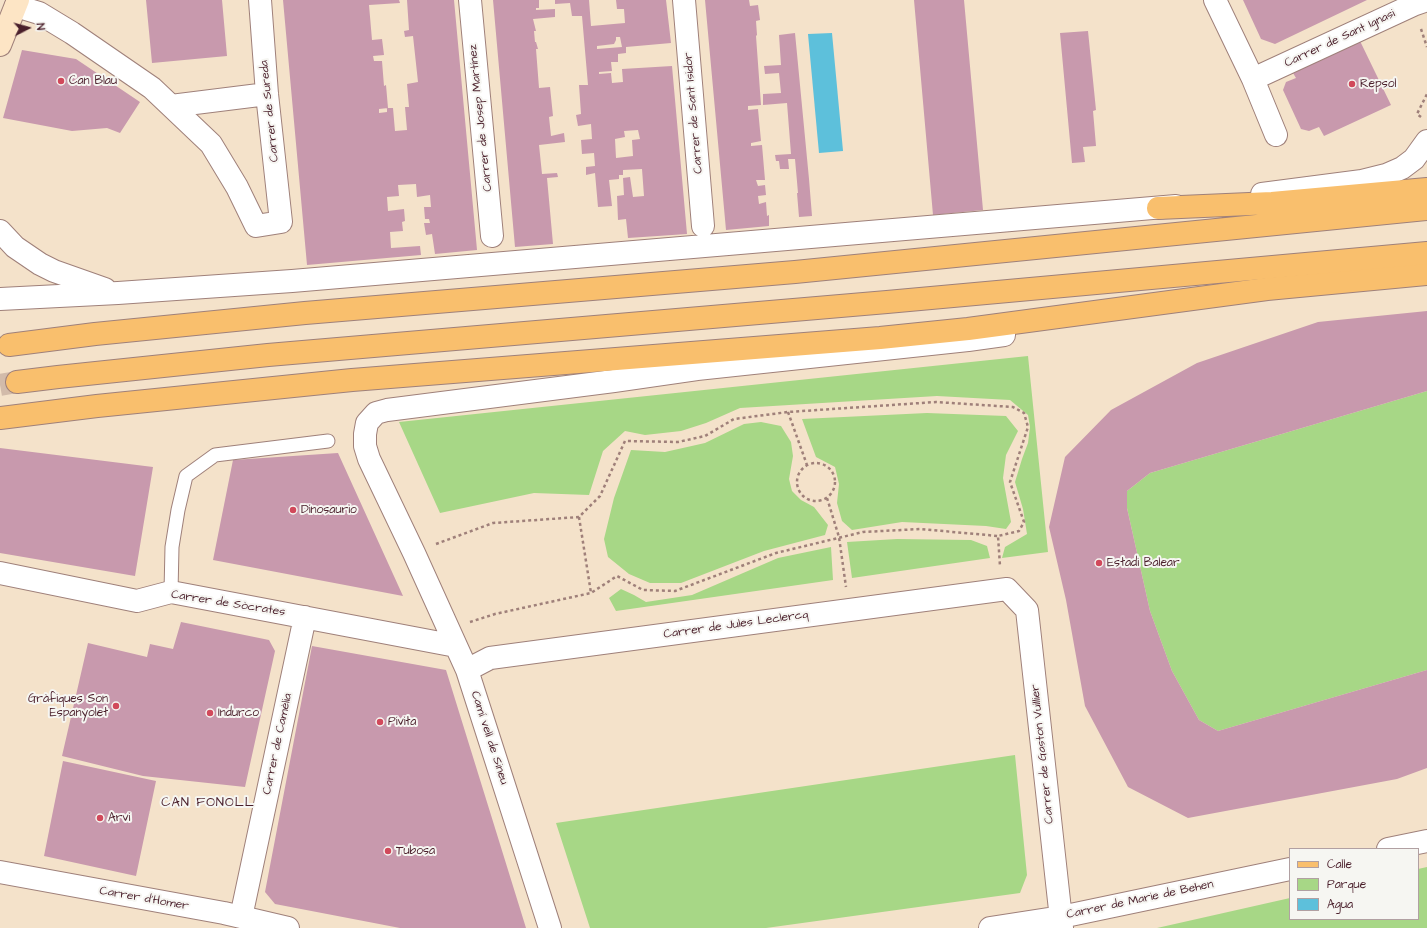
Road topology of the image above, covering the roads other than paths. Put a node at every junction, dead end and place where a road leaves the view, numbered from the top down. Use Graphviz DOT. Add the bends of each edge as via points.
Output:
graph roads {
  1 [pos="260,0"];
  2 [pos="470,0"];
  3 [pos="684,0"];
  4 [pos="1215,0"];
  5 [pos="1427,0"];
  6 [pos="17,3"];
  7 [pos="0,46"];
  8 [pos="1253,79"];
  9 [pos="267,94"];
  10 [pos="171,106"];
  11 [pos="1276,135"];
  12 [pos="1427,141"];
  13 [pos="1427,189"];
  14 [pos="1158,208"];
  15 [pos="1427,209"];
  16 [pos="703,226"];
  17 [pos="0,231"];
  18 [pos="492,236"];
  19 [pos="1427,253"];
  20 [pos="1427,274"];
  21 [pos="118,293"];
  22 [pos="1209,297"];
  23 [pos="0,299"];
  24 [pos="9,345"];
  25 [pos="17,382"];
  26 [pos="0,418"];
  27 [pos="328,441"];
  28 [pos="0,573"];
  29 [pos="1007,589"];
  30 [pos="171,592"];
  31 [pos="305,617"];
  32 [pos="453,637"];
  33 [pos="467,670"];
  34 [pos="1427,841"];
  35 [pos="1393,848"];
  36 [pos="1289,869"];
  37 [pos="0,872"];
  38 [pos="241,917"];
  39 [pos="1062,922"];
  40 [pos="288,928"];
  41 [pos="550,928"];
  42 [pos="990,928"];
  1 -- 9 [label="street, Carrer de Sureda"];
  2 -- 18 [label="street, Carrer de Josep Martínez"];
  3 -- 16 [label="street, Carrer de Sant Isidor"];
  4 -- 8 [label="street"];
  5 -- 8 [label="street, Carrer de Sant Ignasi"];
  6 -- 7 [label="main road"];
  6 -- 10 [label="street" via="72,33 152,88"];
  8 -- 11 [label="street"];
  9 -- 10 [label="street"];
  9 -- 10 [label="street, Carrer de Sureda" via="281,222 256,226 237,187 211,144"];
  12 -- 14 [label="street" via="1414,158 1402,168 1362,181"];
  13 -- 14 [label="main road" via="1272,203"];
  14 -- 21 [label="street" via="292,281"];
  15 -- 24 [label="main road" via="795,272 297,314"];
  17 -- 21 [label="street" via="15,247 40,264"];
  19 -- 25 [label="main road" via="880,303 284,353"];
  20 -- 22 [label="main road" via="1274,288"];
  21 -- 23 [label="street"];
  22 -- 26 [label="main road" via="880,338 352,380"];
  22 -- 32 [label="street, Camí vell de Sineu" via="1152,311 968,340 697,369 387,410 376,414 367,423 365,434 369,459"];
  27 -- 30 [label="lane" via="215,455 186,476 172,547"];
  28 -- 30 [label="street, Carrer de Sòcrates" via="137,601"];
  29 -- 33 [label="street, Carrer de Jules Leclercq" via="490,658"];
  29 -- 39 [label="street, Carrer de Gaston Vuillier" via="1027,610"];
  30 -- 31 [label="street, Carrer de Sòcrates"];
  31 -- 32 [label="street, Carrer de Sòcrates"];
  31 -- 38 [label="street, Carrer de Camèlia"];
  32 -- 33 [label="street, Camí vell de Sineu"];
  33 -- 41 [label="street, Camí vell de Sineu"];
  34 -- 35 [label="street"];
  36 -- 39 [label="street, Carrer de Marie de Behen"];
  37 -- 38 [label="street, Carrer d'Homer"];
  38 -- 40 [label="street, Carrer d'Homer"];
  39 -- 42 [label="street, Carrer de Marie de Behen"];
}
